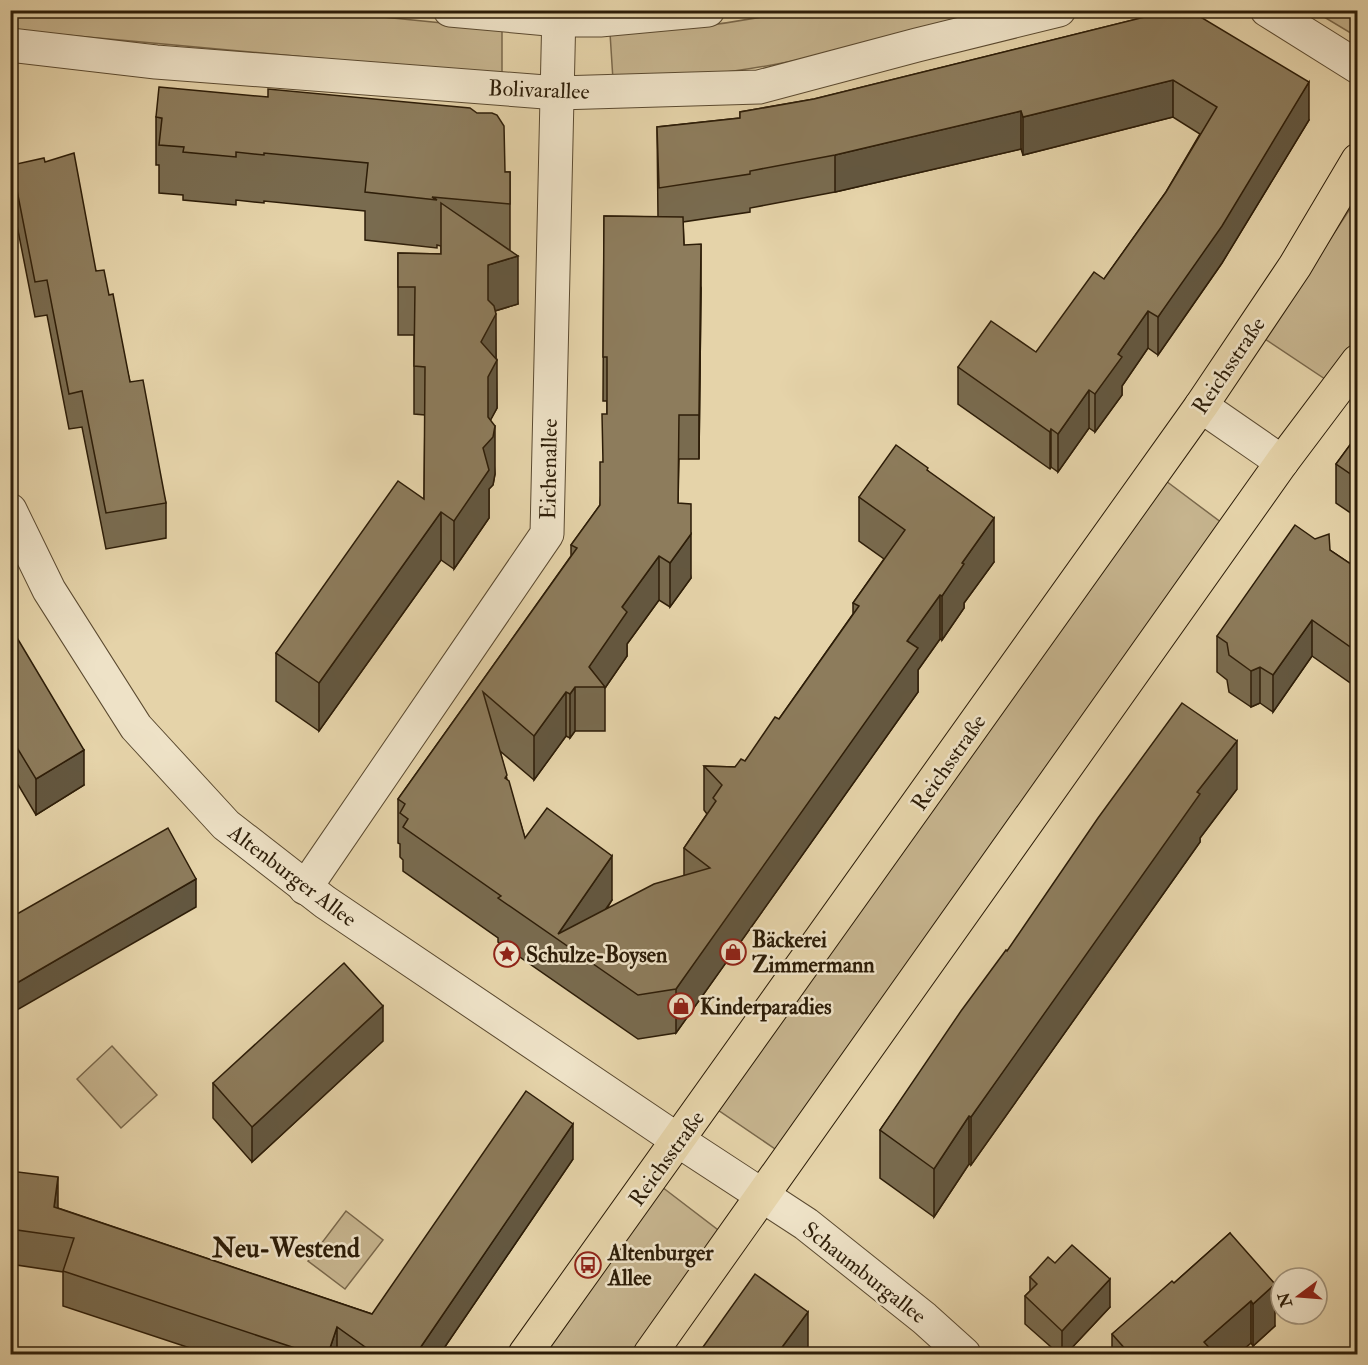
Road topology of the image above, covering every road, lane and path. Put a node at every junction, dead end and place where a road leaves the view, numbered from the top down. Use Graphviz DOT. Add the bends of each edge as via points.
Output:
graph roads {
  1 [pos="450,10"];
  2 [pos="708,10"];
  3 [pos="1059,10"];
  4 [pos="1267,10"];
  5 [pos="559,15"];
  6 [pos="10,45"];
  7 [pos="1358,67"];
  8 [pos="558,93"];
  9 [pos="1358,160"];
  10 [pos="1358,361"];
  11 [pos="1201,406"];
  12 [pos="1282,462"];
  13 [pos="10,510"];
  14 [pos="305,888"];
  15 [pos="679,1141"];
  16 [pos="761,1196"];
  17 [pos="525,1354"];
  18 [pos="650,1354"];
  19 [pos="964,1354"];
  1 -- 5 [label="street"];
  2 -- 5 [label="street" via="600,20"];
  3 -- 8 [label="street, Bolivarallee" via="759,87"];
  4 -- 7 [label="street"];
  5 -- 8 [label="street, Eichenallee"];
  6 -- 8 [label="street, Bolivarallee" via="156,62"];
  8 -- 14 [label="street, Eichenallee" via="547,534"];
  9 -- 11 [label="main road, Reichsstraße" via="1295,267"];
  10 -- 12 [label="main road"];
  11 -- 12 [label="street"];
  11 -- 15 [label="main road, Reichsstraße"];
  12 -- 16 [label="main road"];
  13 -- 14 [label="street, Altenburger Allee" via="49,590 136,727 226,825"];
  14 -- 15 [label="street, Altenburger Allee"];
  15 -- 16 [label="street, Altenburger Allee"];
  15 -- 17 [label="main road, Reichsstraße"];
  16 -- 18 [label="main road"];
  16 -- 19 [label="street, Schaumburgallee" via="806,1224"];
}
